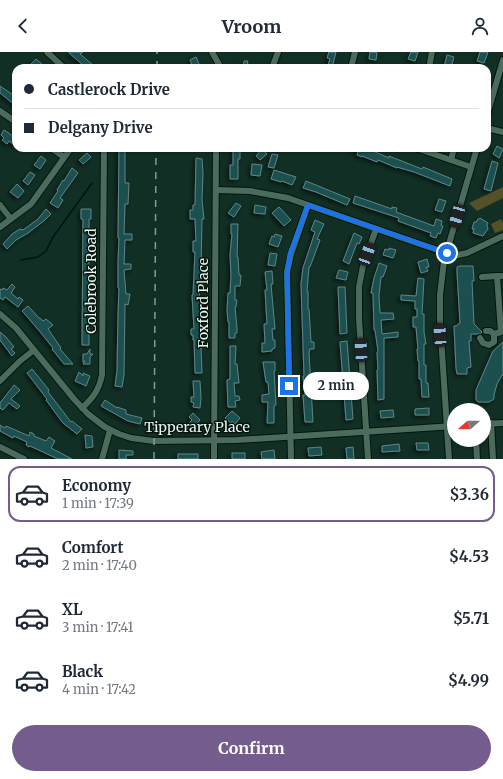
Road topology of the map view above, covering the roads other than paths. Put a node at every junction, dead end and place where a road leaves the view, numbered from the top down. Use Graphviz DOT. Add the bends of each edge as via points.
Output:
graph roads {
  1 [pos="47,52"];
  2 [pos="212,52"];
  3 [pos="278,52"];
  4 [pos="356,52"];
  5 [pos="432,52"];
  6 [pos="503,60"];
  7 [pos="60,64"];
  8 [pos="219,64"];
  9 [pos="274,64"];
  10 [pos="352,64"];
  11 [pos="430,64"];
  12 [pos="491,91"];
  13 [pos="0,111"];
  14 [pos="12,119"];
  15 [pos="491,129"];
  16 [pos="503,132"];
  17 [pos="57,152"];
  18 [pos="68,152"];
  19 [pos="104,152"];
  20 [pos="216,152"];
  21 [pos="428,152"];
  22 [pos="453,152"];
  23 [pos="476,152"];
  24 [pos="64,157"];
  25 [pos="451,160"];
  26 [pos="472,167"];
  27 [pos="216,190"];
  28 [pos="0,205"];
  29 [pos="308,205"];
  30 [pos="11,219"];
  31 [pos="0,227"];
  32 [pos="376,229"];
  33 [pos="503,236"];
  34 [pos="447,253"];
  35 [pos="500,276"];
  36 [pos="482,277"];
  37 [pos="0,314"];
  38 [pos="486,331"];
  39 [pos="499,332"];
  40 [pos="480,338"];
  41 [pos="34,350"];
  42 [pos="0,381"];
  43 [pos="82,408"];
  44 [pos="503,423"];
  45 [pos="491,424"];
  46 [pos="447,426"];
  47 [pos="110,430"];
  48 [pos="366,431"];
  49 [pos="290,436"];
  50 [pos="214,440"];
  51 [pos="0,447"];
  52 [pos="448,447"];
  53 [pos="476,447"];
  54 [pos="24,459"];
  55 [pos="102,459"];
  56 [pos="214,459"];
  57 [pos="291,459"];
  58 [pos="368,459"];
  59 [pos="449,459"];
  60 [pos="477,459"];
  61 [pos="493,459"];
  1 -- 7 [label="street"];
  2 -- 8 [label="street"];
  3 -- 9 [label="street"];
  4 -- 10 [label="street"];
  5 -- 11 [label="street"];
  6 -- 12 [label="street"];
  13 -- 14 [label="street"];
  15 -- 16 [label="street"];
  17 -- 24 [label="street"];
  18 -- 24 [label="street"];
  19 -- 43 [label="street, Colebrook Road" via="102,375 97,392"];
  20 -- 27 [label="street, Foxford Place"];
  21 -- 25 [label="street"];
  22 -- 25 [label="street"];
  23 -- 26 [label="street"];
  24 -- 30 [label="street" via="31,204"];
  25 -- 26 [label="street"];
  26 -- 34 [label="street"];
  27 -- 29 [label="street" via="265,193"];
  27 -- 50 [label="street, Foxford Place"];
  28 -- 30 [label="street"];
  29 -- 32 [label="street"];
  29 -- 49 [label="street" via="290,254 287,272"];
  30 -- 31 [label="street"];
  32 -- 34 [label="street"];
  32 -- 48 [label="street" via="358,287"];
  33 -- 34 [label="street" via="467,253"];
  34 -- 46 [label="street" via="439,310"];
  35 -- 36 [label="street"];
  35 -- 39 [label="street"];
  37 -- 41 [label="street, Tipperary Place" via="16,328"];
  38 -- 39 [label="street"];
  39 -- 40 [label="street" via="494,342 489,345 483,344"];
  41 -- 42 [label="street"];
  41 -- 43 [label="street, Tipperary Place"];
  43 -- 47 [label="street, Tipperary Place" via="95,421"];
  44 -- 45 [label="street"];
  45 -- 61 [label="street"];
  46 -- 48 [label="street, Tipperary Place"];
  47 -- 50 [label="street, Tipperary Place" via="145,440"];
  47 -- 55 [label="street"];
  48 -- 49 [label="street, Tipperary Place"];
  48 -- 58 [label="street"];
  49 -- 50 [label="street, Tipperary Place"];
  49 -- 57 [label="street"];
  50 -- 56 [label="street, Foxford Place"];
  51 -- 54 [label="street"];
  52 -- 59 [label="street"];
  53 -- 60 [label="street"];
}
